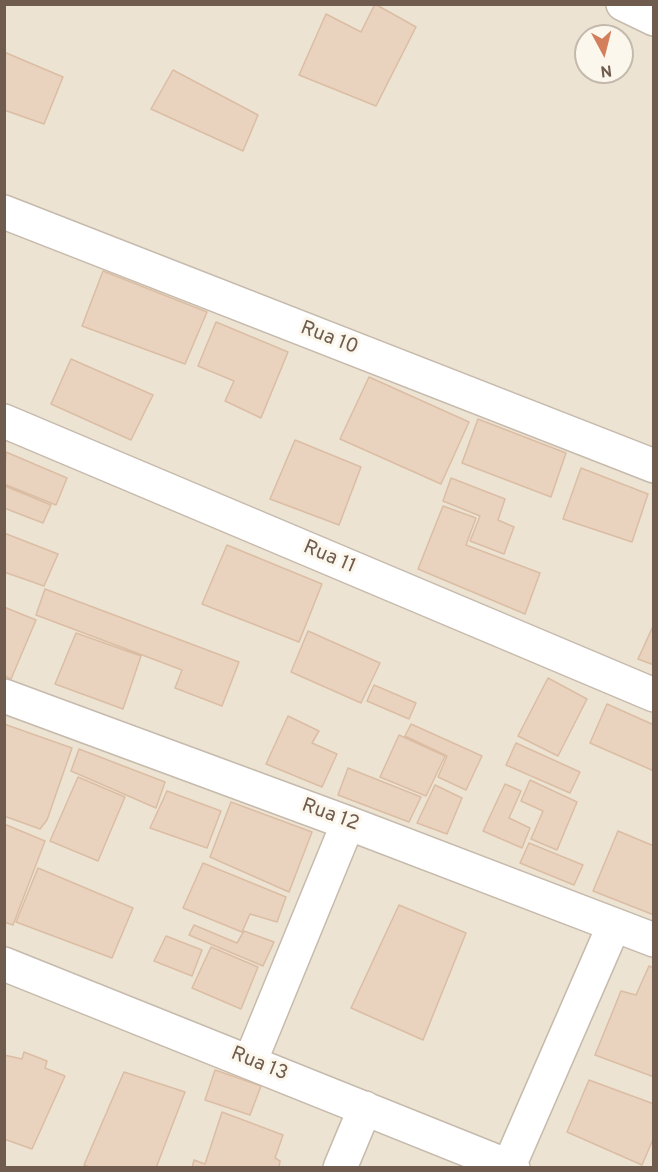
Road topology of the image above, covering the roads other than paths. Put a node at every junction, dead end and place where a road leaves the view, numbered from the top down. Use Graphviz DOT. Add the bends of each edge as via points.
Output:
graph roads {
  1 [pos="623,4"];
  2 [pos="654,19"];
  3 [pos="4,212"];
  4 [pos="4,421"];
  5 [pos="654,466"];
  6 [pos="654,695"];
  7 [pos="4,696"];
  8 [pos="348,823"];
  9 [pos="614,925"];
  10 [pos="654,940"];
  11 [pos="4,964"];
  12 [pos="250,1062"];
  13 [pos="365,1108"];
  14 [pos="340,1167"];
  15 [pos="511,1167"];
  1 -- 2 [label="street"];
  3 -- 5 [label="street, Rua 10"];
  4 -- 6 [label="street, Rua 11"];
  7 -- 8 [label="street, Rua 12"];
  8 -- 9 [label="street, Rua 12"];
  8 -- 12 [label="street"];
  9 -- 10 [label="street, Rua 12"];
  9 -- 15 [label="street"];
  11 -- 12 [label="street, Rua 13"];
  12 -- 13 [label="street, Rua 13"];
  13 -- 14 [label="street"];
  13 -- 15 [label="street, Rua 13"];
}
